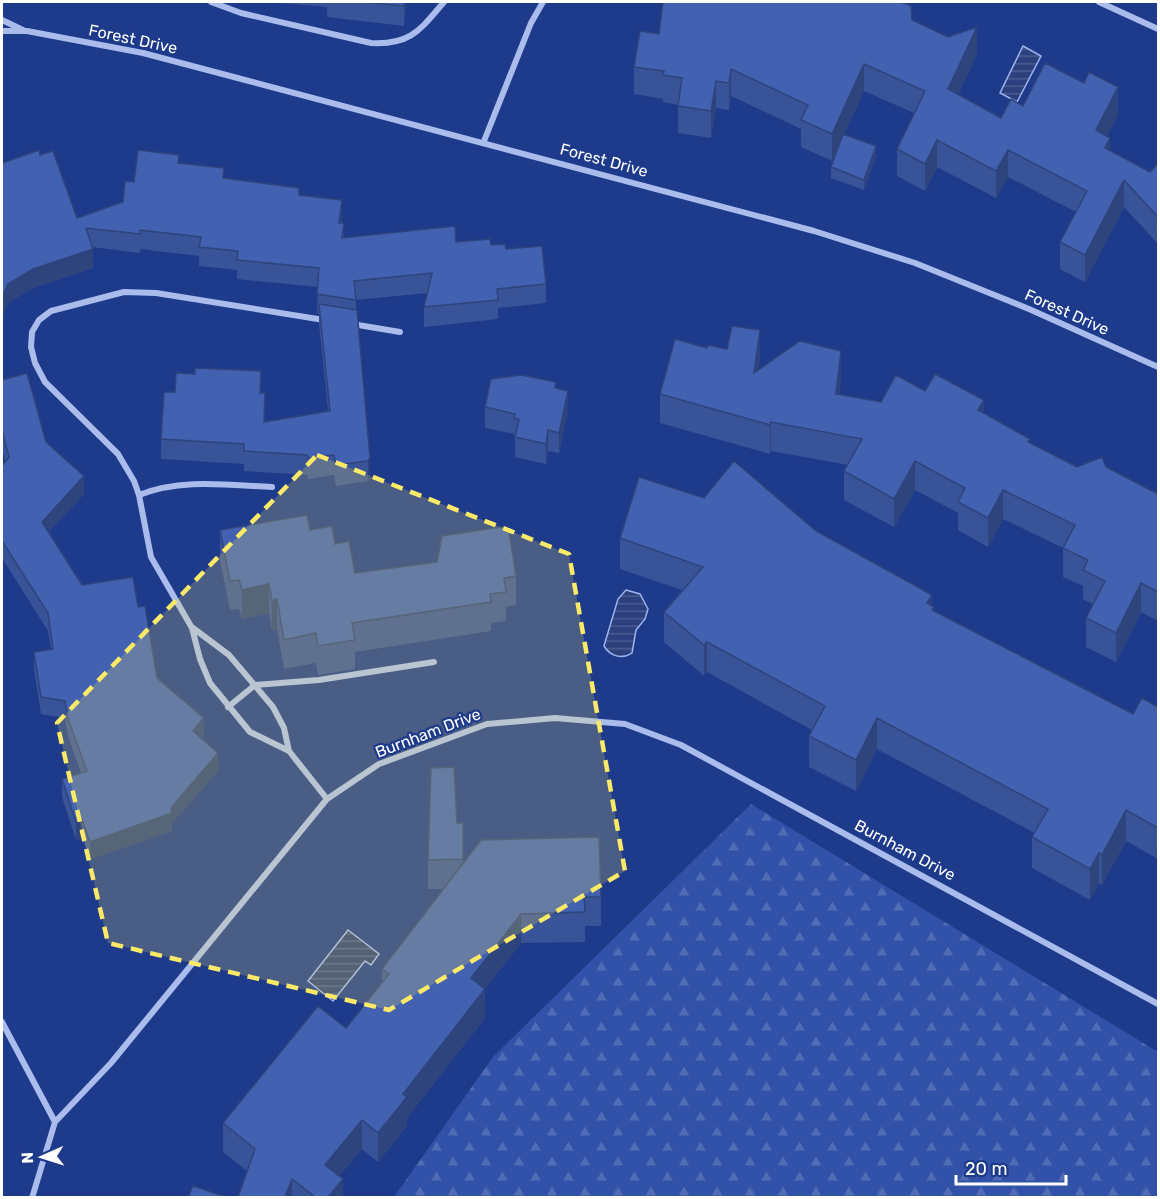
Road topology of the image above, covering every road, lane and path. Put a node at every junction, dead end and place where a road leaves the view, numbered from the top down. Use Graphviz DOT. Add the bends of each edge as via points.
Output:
graph roads {
  1 [pos="211,2"];
  2 [pos="444,2"];
  3 [pos="543,2"];
  4 [pos="1099,2"];
  5 [pos="2,20"];
  6 [pos="1158,29"];
  7 [pos="2,31"];
  8 [pos="27,31"];
  9 [pos="484,141"];
  10 [pos="330,321"];
  11 [pos="342,323"];
  12 [pos="400,332"];
  13 [pos="1158,367"];
  14 [pos="272,487"];
  15 [pos="139,495"];
  16 [pos="192,628"];
  17 [pos="434,662"];
  18 [pos="255,685"];
  19 [pos="228,707"];
  20 [pos="289,751"];
  21 [pos="327,799"];
  22 [pos="1158,1004"];
  23 [pos="2,1022"];
  24 [pos="55,1122"];
  25 [pos="32,1197"];
  1 -- 2 [label="street" via="241,13 390,44 417,34"];
  3 -- 9 [label="street"];
  4 -- 6 [label="street"];
  5 -- 8 [label="street, Forest Drive"];
  7 -- 8 [label="street, Forest Drive"];
  8 -- 9 [label="street, Forest Drive" via="143,53"];
  9 -- 13 [label="street, Forest Drive" via="814,231 915,263"];
  10 -- 15 [label="street" via="156,293 124,292 51,311 39,320 32,332 31,347 45,382 117,454"];
  11 -- 12 [label="street"];
  14 -- 15 [label="street" via="185,484"];
  15 -- 16 [label="street" via="151,557"];
  16 -- 18 [label="street" via="229,655"];
  16 -- 19 [label="street" via="210,683"];
  17 -- 18 [label="street" via="319,680"];
  18 -- 19 [label="street"];
  18 -- 20 [label="street" via="279,717"];
  19 -- 20 [label="street" via="250,732"];
  20 -- 21 [label="street"];
  21 -- 22 [label="street, Burnham Drive" via="379,764 488,724 555,718 625,724 681,745"];
  21 -- 24 [label="street, Burnham Drive" via="111,1063"];
  23 -- 24 [label="street"];
  24 -- 25 [label="street, Burnham Drive"];
}
